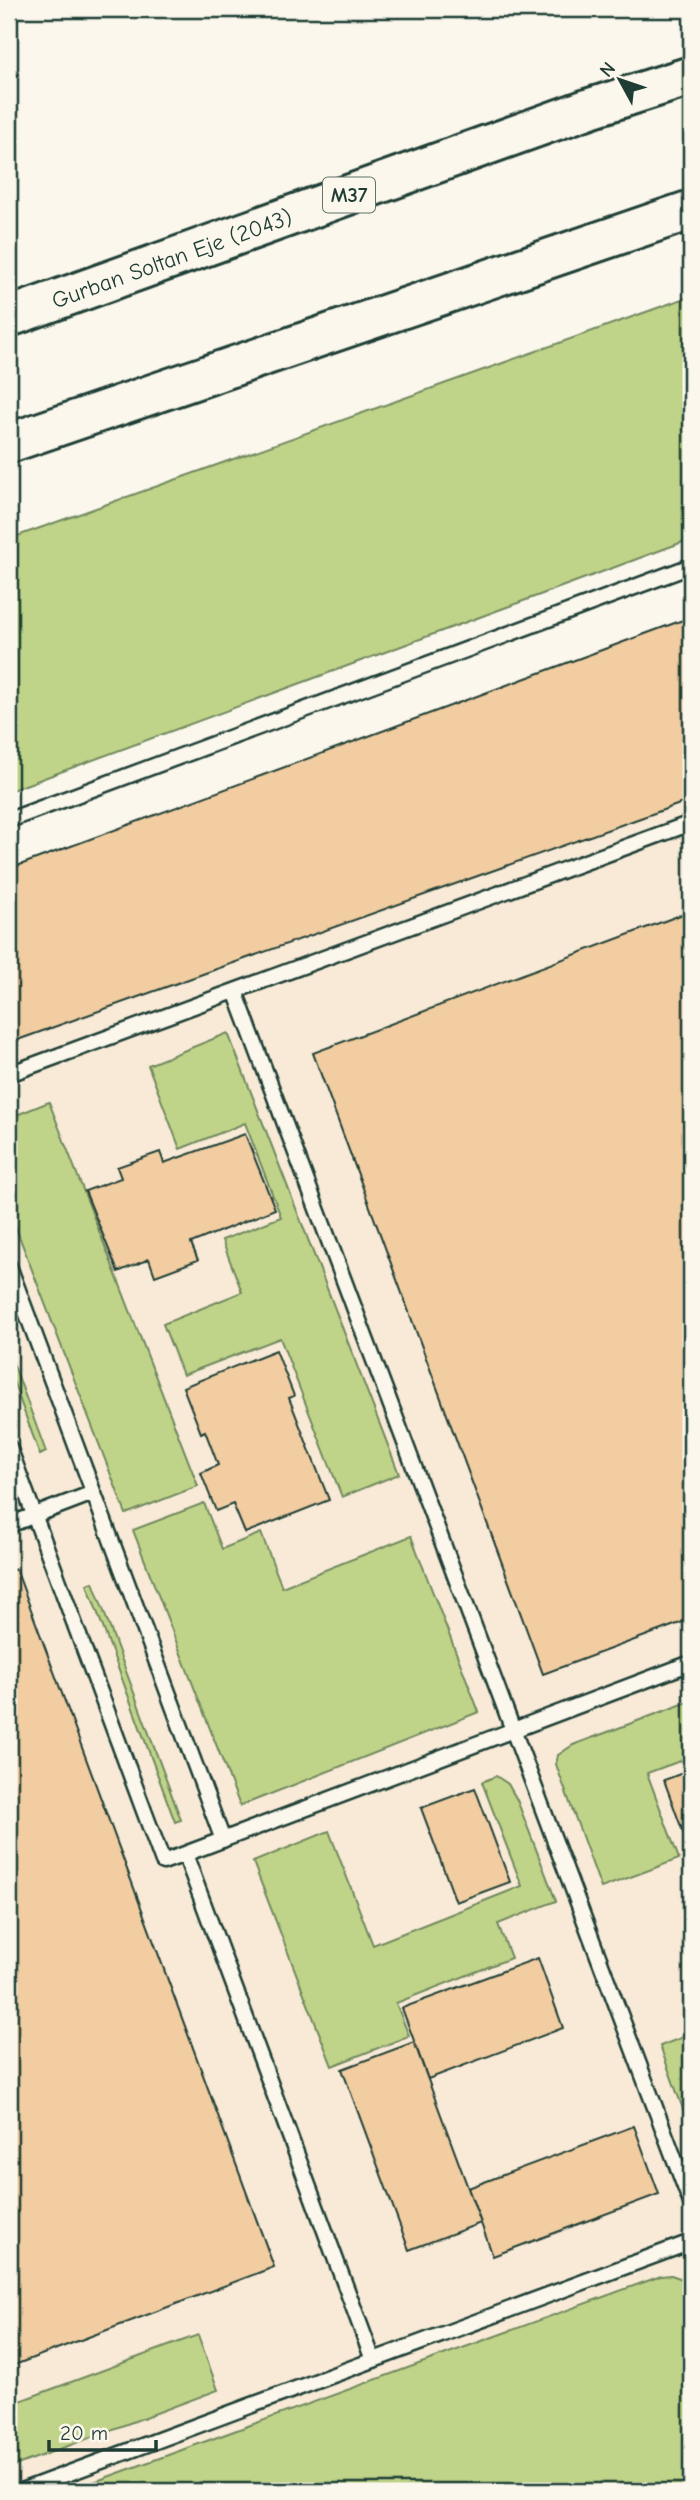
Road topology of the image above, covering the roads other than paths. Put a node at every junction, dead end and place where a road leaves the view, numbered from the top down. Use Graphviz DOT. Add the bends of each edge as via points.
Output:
graph roads {
  1 [pos="691,76"];
  2 [pos="691,210"];
  3 [pos="9,317"];
  4 [pos="9,443"];
  5 [pos="691,566"];
  6 [pos="9,820"];
  7 [pos="691,823"];
  8 [pos="235,991"];
  9 [pos="9,1074"];
  10 [pos="9,1266"];
  11 [pos="9,1447"];
  12 [pos="93,1493"];
  13 [pos="34,1516"];
  14 [pos="9,1525"];
  15 [pos="691,1664"];
  16 [pos="513,1731"];
  17 [pos="223,1840"];
  18 [pos="185,1854"];
  19 [pos="691,2203"];
  20 [pos="691,2242"];
  21 [pos="373,2360"];
  22 [pos="20,2491"];
  1 -- 3 [label="highway, Gurban Soltan Eje (2043) / M37"];
  2 -- 4 [label="highway"];
  5 -- 6 [label="lane"];
  7 -- 8 [label="lane"];
  8 -- 9 [label="lane"];
  8 -- 16 [label="lane"];
  10 -- 12 [label="lane"];
  11 -- 13 [label="lane"];
  12 -- 13 [label="lane"];
  12 -- 17 [label="lane"];
  13 -- 14 [label="lane"];
  13 -- 18 [label="lane" via="163,1862"];
  15 -- 16 [label="lane"];
  16 -- 17 [label="lane"];
  16 -- 19 [label="lane"];
  17 -- 18 [label="lane"];
  18 -- 21 [label="lane"];
  20 -- 21 [label="lane"];
  21 -- 22 [label="lane"];
}
